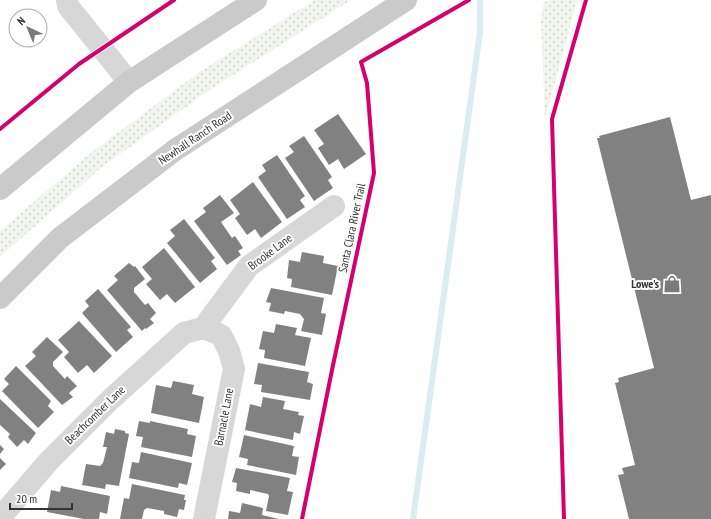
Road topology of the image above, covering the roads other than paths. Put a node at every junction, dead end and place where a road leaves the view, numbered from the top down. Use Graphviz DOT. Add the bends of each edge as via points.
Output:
graph roads {
  1 [pos="67,0"];
  2 [pos="256,0"];
  3 [pos="406,0"];
  4 [pos="129,82"];
  5 [pos="0,189"];
  6 [pos="334,206"];
  7 [pos="0,298"];
  8 [pos="203,328"];
  9 [pos="0,518"];
  10 [pos="204,519"];
  1 -- 4 [label="street" via="68,6"];
  2 -- 4 [label="main road"];
  3 -- 7 [label="main road, Newhall Ranch Road" via="175,150 60,238"];
  4 -- 5 [label="main road"];
  6 -- 8 [label="street, Brooke Lane" via="249,266"];
  8 -- 9 [label="street, Beachcomber Lane" via="184,333 110,400 48,462"];
  8 -- 10 [label="street, Barnacle Lane" via="221,335 234,369"];
}
